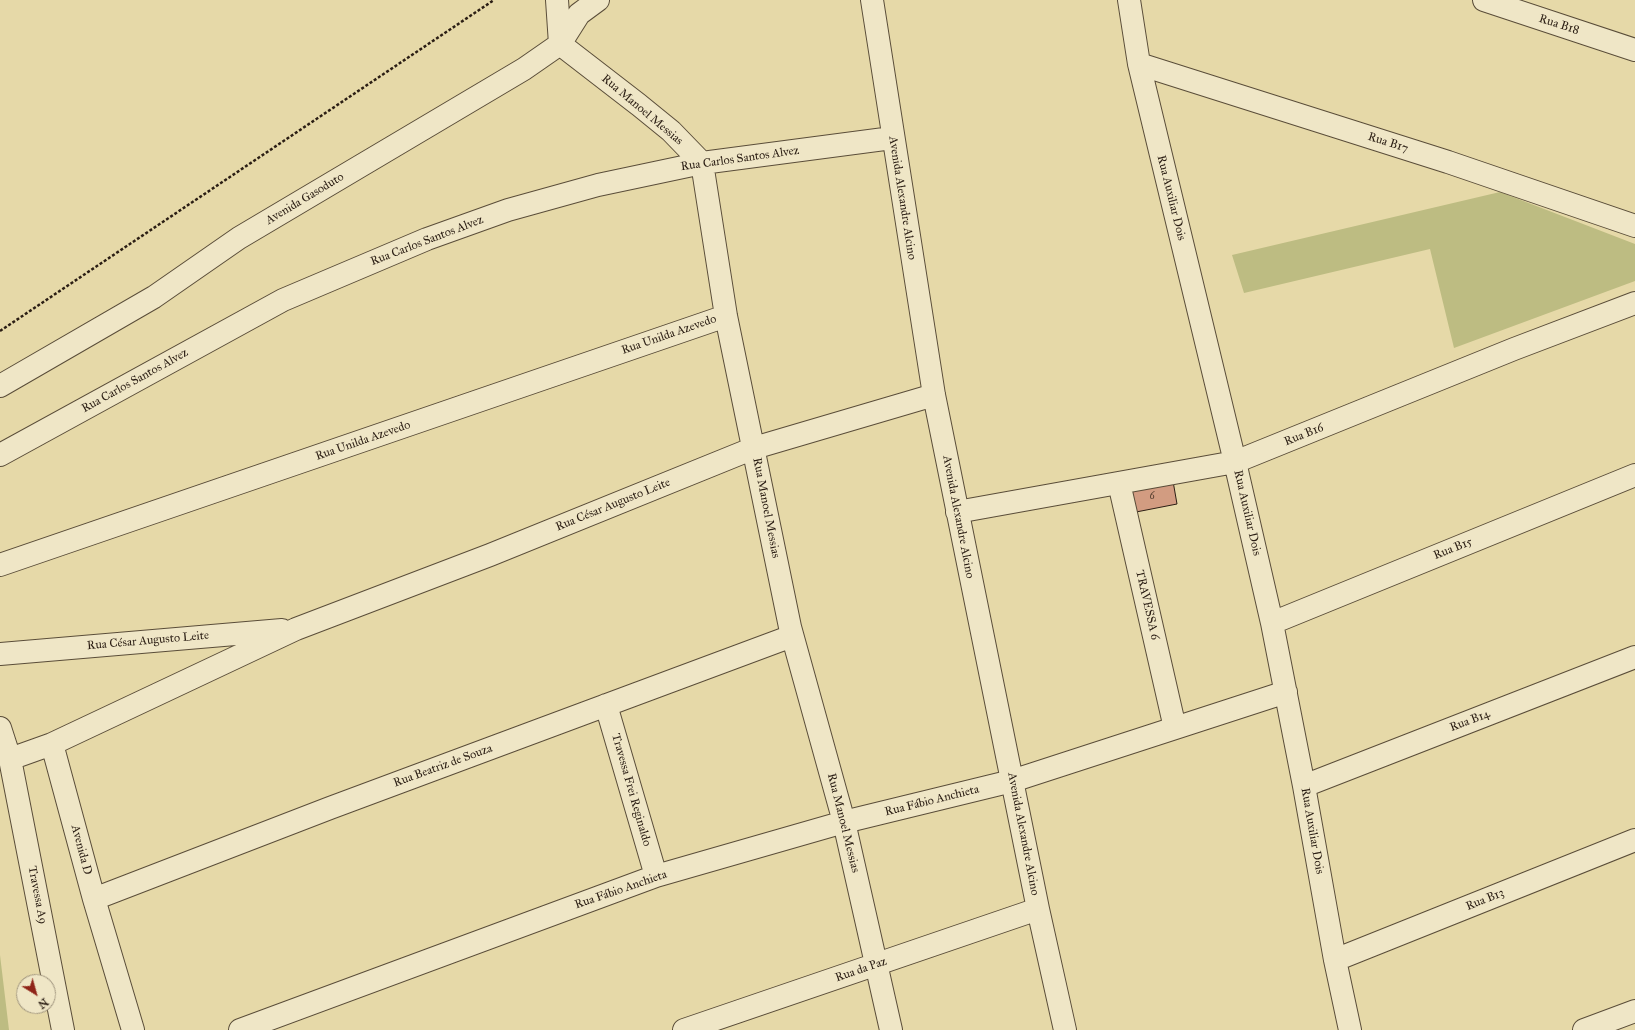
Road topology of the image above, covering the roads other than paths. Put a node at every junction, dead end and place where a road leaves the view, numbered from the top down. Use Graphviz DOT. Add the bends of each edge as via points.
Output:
graph roads {
  1 [pos="557,0"];
  2 [pos="598,0"];
  3 [pos="872,0"];
  4 [pos="1129,0"];
  5 [pos="1484,0"];
  6 [pos="560,44"];
  7 [pos="1635,50"];
  8 [pos="1139,64"];
  9 [pos="892,138"];
  10 [pos="702,163"];
  11 [pos="1635,226"];
  12 [pos="1635,303"];
  13 [pos="726,316"];
  14 [pos="0,386"];
  15 [pos="934,395"];
  16 [pos="754,448"];
  17 [pos="0,455"];
  18 [pos="1235,462"];
  19 [pos="1635,475"];
  20 [pos="1120,483"];
  21 [pos="957,512"];
  22 [pos="0,565"];
  23 [pos="1272,623"];
  24 [pos="296,629"];
  25 [pos="792,636"];
  26 [pos="0,654"];
  27 [pos="1635,657"];
  28 [pos="1286,692"];
  29 [pos="606,705"];
  30 [pos="0,728"];
  31 [pos="1175,728"];
  32 [pos="52,744"];
  33 [pos="10,760"];
  34 [pos="1012,781"];
  35 [pos="1304,786"];
  36 [pos="844,822"];
  37 [pos="1635,840"];
  38 [pos="656,876"];
  39 [pos="94,898"];
  40 [pos="1038,909"];
  41 [pos="1334,960"];
  42 [pos="877,965"];
  43 [pos="1635,1011"];
  44 [pos="64,1030"];
  45 [pos="133,1030"];
  46 [pos="240,1030"];
  47 [pos="684,1030"];
  48 [pos="891,1030"];
  49 [pos="1065,1030"];
  50 [pos="1350,1030"];
  51 [pos="1584,1030"];
  1 -- 6 [label="street"];
  2 -- 6 [label="street, Avenida Gasoduto" via="579,14"];
  3 -- 9 [label="street, Avenida Alexandre Alcino"];
  4 -- 8 [label="street, Rua Auxiliar Dois"];
  5 -- 7 [label="street, Rua B18"];
  6 -- 10 [label="street, Rua Manoel Messias" via="671,131"];
  6 -- 14 [label="street, Avenida Gasoduto" via="486,93 246,234 154,297"];
  8 -- 11 [label="street, Rua B17" via="1448,162"];
  8 -- 18 [label="street, Rua Auxiliar Dois"];
  9 -- 10 [label="street, Rua Carlos Santos Alvez"];
  9 -- 15 [label="street, Avenida Alexandre Alcino"];
  10 -- 13 [label="street, Rua Manoel Messias"];
  10 -- 17 [label="street, Rua Carlos Santos Alvez" via="598,185 508,210 427,239 283,300"];
  12 -- 18 [label="street, Rua B16"];
  13 -- 16 [label="street, Rua Manoel Messias"];
  13 -- 22 [label="street, Rua Unilda Azevedo"];
  15 -- 16 [label="street, Rua César Augusto Leite"];
  15 -- 21 [label="street, Avenida Alexandre Alcino"];
  16 -- 24 [label="street, Rua César Augusto Leite" via="490,555"];
  16 -- 25 [label="street, Rua Manoel Messias"];
  18 -- 20 [label="street, Rua B16"];
  18 -- 23 [label="street, Rua Auxiliar Dois"];
  19 -- 23 [label="street, Rua B15"];
  20 -- 21 [label="street, Rua B16"];
  20 -- 31 [label="street, TRAVESSA 6"];
  21 -- 34 [label="street, Avenida Alexandre Alcino"];
  23 -- 28 [label="street, Rua Auxiliar Dois"];
  24 -- 26 [label="street, Rua César Augusto Leite"];
  24 -- 32 [label="street, Rua César Augusto Leite"];
  25 -- 29 [label="street, Rua Beatriz de Souza"];
  25 -- 36 [label="street, Rua Manoel Messias"];
  27 -- 35 [label="street, Rua B14"];
  28 -- 31 [label="street, Rua Fábio Anchieta"];
  28 -- 35 [label="street, Rua Auxiliar Dois"];
  29 -- 38 [label="street, Travessa Frei Reginaldo"];
  29 -- 39 [label="street, Rua Beatriz de Souza"];
  30 -- 33 [label="street"];
  31 -- 34 [label="street, Rua Fábio Anchieta"];
  32 -- 33 [label="street"];
  32 -- 39 [label="street, Avenida D"];
  33 -- 44 [label="street, Travessa A9"];
  34 -- 36 [label="street, Rua Fábio Anchieta"];
  34 -- 40 [label="street, Avenida Alexandre Alcino"];
  35 -- 41 [label="street, Rua Auxiliar Dois"];
  36 -- 38 [label="street, Rua Fábio Anchieta"];
  36 -- 42 [label="street, Rua Manoel Messias"];
  37 -- 41 [label="street, Rua B13"];
  38 -- 46 [label="street, Rua Fábio Anchieta"];
  39 -- 45 [label="street, Avenida D"];
  40 -- 42 [label="street, Rua da Paz"];
  40 -- 49 [label="street, Avenida Alexandre Alcino"];
  41 -- 50 [label="street, Rua Auxiliar Dois"];
  42 -- 47 [label="street, Rua da Paz"];
  42 -- 48 [label="street, Rua Manoel Messias"];
  43 -- 51 [label="street"];
}
